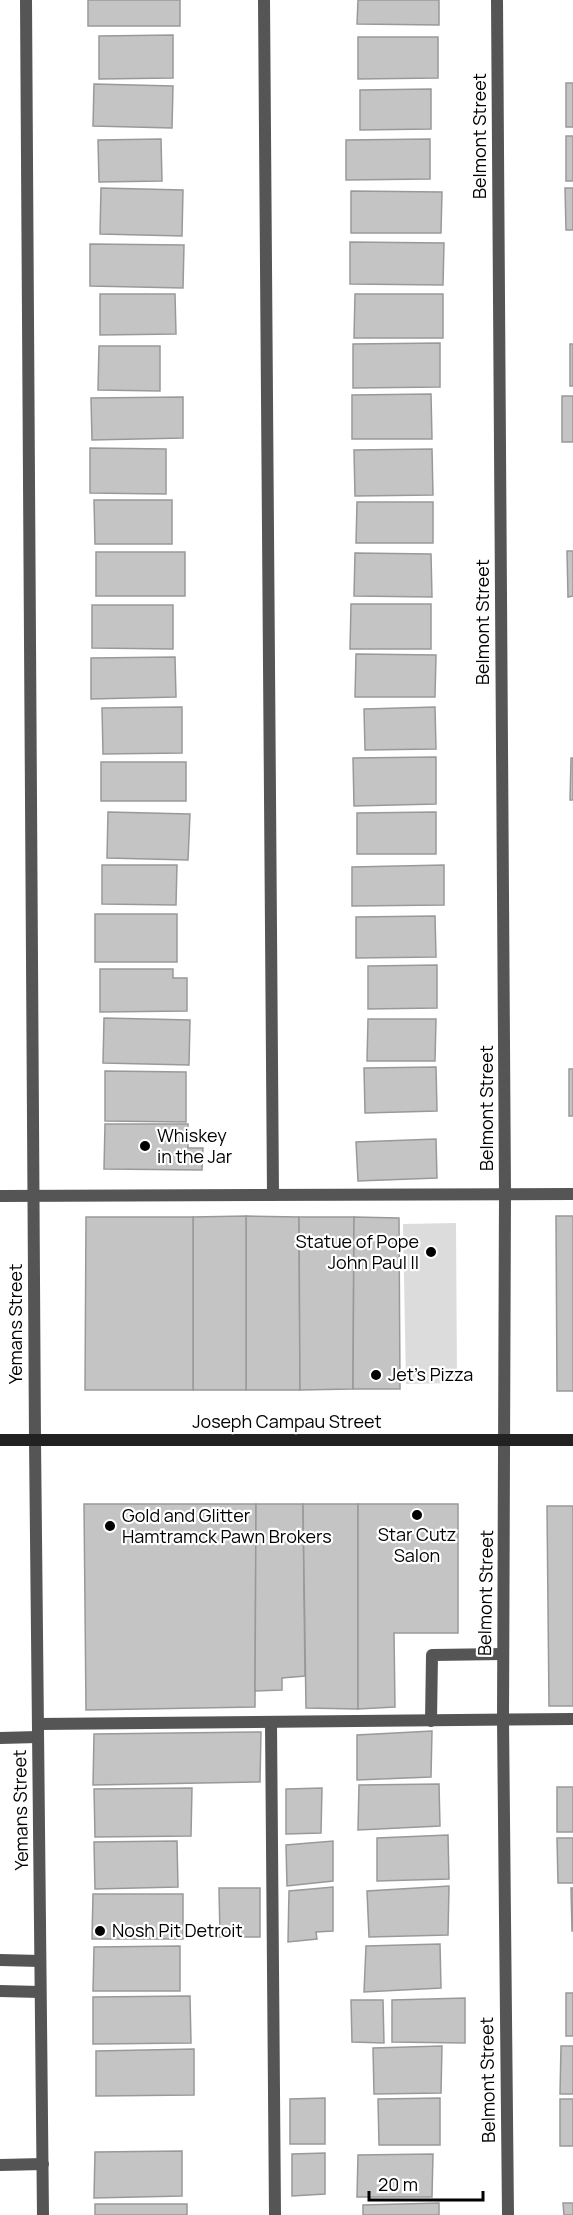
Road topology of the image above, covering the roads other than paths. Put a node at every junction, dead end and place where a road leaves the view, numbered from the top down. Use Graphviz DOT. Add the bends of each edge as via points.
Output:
graph roads {
  1 [pos="26,0"];
  2 [pos="264,0"];
  3 [pos="497,0"];
  4 [pos="506,1193"];
  5 [pos="573,1194"];
  6 [pos="273,1195"];
  7 [pos="0,1196"];
  8 [pos="33,1196"];
  9 [pos="0,1440"];
  10 [pos="35,1440"];
  11 [pos="505,1440"];
  12 [pos="573,1440"];
  13 [pos="503,1654"];
  14 [pos="573,1719"];
  15 [pos="431,1720"];
  16 [pos="503,1720"];
  17 [pos="271,1722"];
  18 [pos="38,1731"];
  19 [pos="0,1738"];
  20 [pos="0,1960"];
  21 [pos="40,1961"];
  22 [pos="0,1991"];
  23 [pos="40,1992"];
  24 [pos="43,2164"];
  25 [pos="0,2165"];
  26 [pos="43,2215"];
  27 [pos="275,2215"];
  28 [pos="508,2215"];
  1 -- 8 [label="street, Yemans Street"];
  2 -- 6 [label="street"];
  3 -- 4 [label="street, Belmont Street"];
  4 -- 5 [label="street"];
  4 -- 6 [label="street"];
  4 -- 11 [label="street, Belmont Street"];
  6 -- 8 [label="street"];
  7 -- 8 [label="street"];
  8 -- 10 [label="street, Yemans Street"];
  9 -- 10 [label="street, Joseph Campau Street"];
  10 -- 11 [label="street, Joseph Campau Street"];
  10 -- 18 [label="street, Yemans Street"];
  11 -- 12 [label="street, Joseph Campau Street"];
  11 -- 13 [label="street, Belmont Street"];
  13 -- 15 [label="street" via="432,1655"];
  13 -- 16 [label="street, Belmont Street"];
  14 -- 16 [label="street"];
  15 -- 16 [label="street"];
  15 -- 17 [label="street"];
  16 -- 28 [label="street, Belmont Street"];
  17 -- 18 [label="street"];
  17 -- 27 [label="street"];
  18 -- 19 [label="street"];
  18 -- 21 [label="street, Yemans Street"];
  20 -- 21 [label="street"];
  21 -- 23 [label="street, Yemans Street"];
  22 -- 23 [label="street"];
  23 -- 24 [label="street, Yemans Street"];
  24 -- 25 [label="street"];
  24 -- 26 [label="street, Yemans Street"];
}
